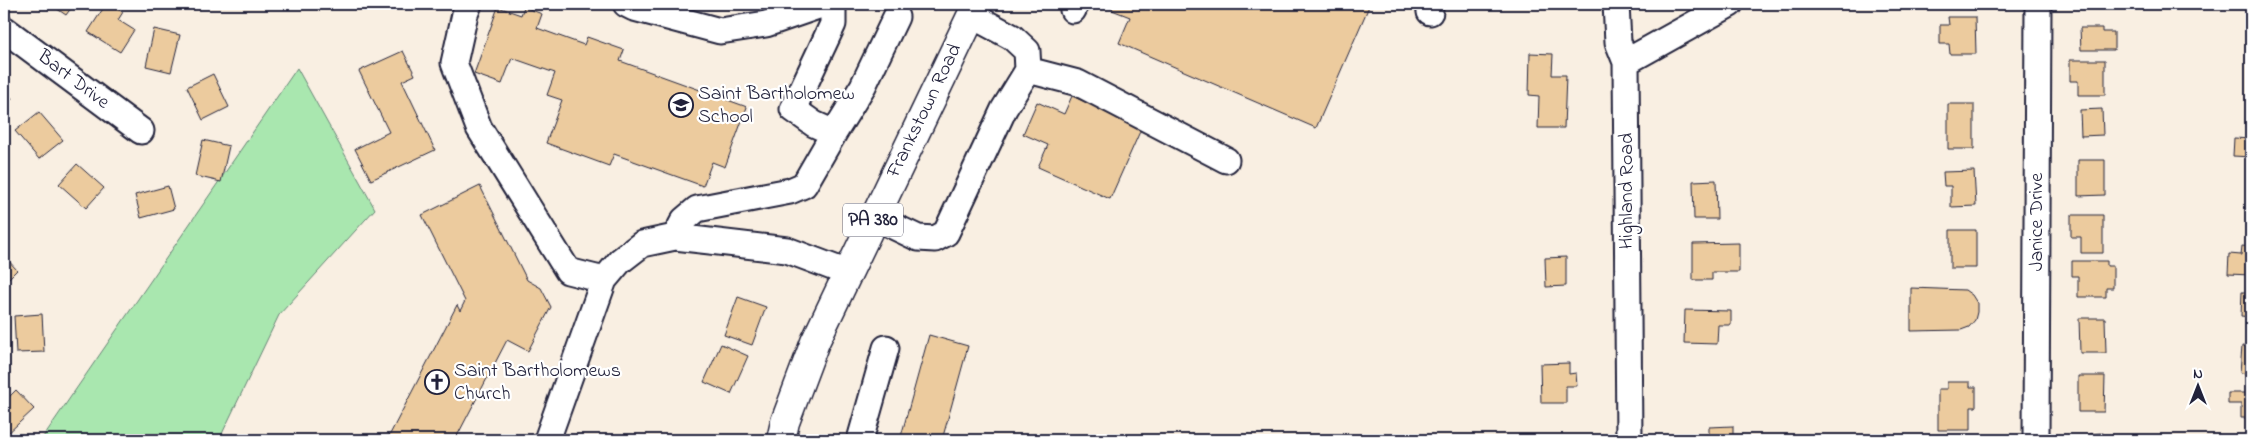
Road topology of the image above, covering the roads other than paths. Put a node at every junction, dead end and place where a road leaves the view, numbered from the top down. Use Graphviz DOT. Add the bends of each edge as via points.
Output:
graph roads {
  1 [pos="469,4"];
  2 [pos="626,4"];
  3 [pos="824,4"];
  4 [pos="833,4"];
  5 [pos="1616,4"];
  6 [pos="1730,4"];
  7 [pos="2038,4"];
  8 [pos="974,10"];
  9 [pos="896,17"];
  10 [pos="4,29"];
  11 [pos="1626,62"];
  12 [pos="1028,70"];
  13 [pos="142,131"];
  14 [pos="834,133"];
  15 [pos="1226,160"];
  16 [pos="874,217"];
  17 [pos="675,237"];
  18 [pos="848,273"];
  19 [pos="604,280"];
  20 [pos="886,348"];
  21 [pos="547,440"];
  22 [pos="781,440"];
  23 [pos="860,440"];
  24 [pos="1629,440"];
  25 [pos="2036,440"];
  1 -- 19 [label="street" via="454,63 479,128 568,271"];
  2 -- 3 [label="street" via="720,30 766,24"];
  4 -- 14 [label="street" via="833,24 794,110"];
  5 -- 11 [label="street, Highland Road" via="1618,42"];
  6 -- 11 [label="street"];
  7 -- 25 [label="street, Janice Drive"];
  8 -- 12 [label="street" via="1027,51"];
  8 -- 16 [label="main road, Frankstown Road / PA 380"];
  9 -- 14 [label="street" via="863,86"];
  10 -- 13 [label="street, Bart Drive"];
  11 -- 24 [label="street, Highland Road"];
  12 -- 15 [label="street" via="1078,83"];
  12 -- 16 [label="street" via="1004,109 946,233 935,239 918,238"];
  14 -- 17 [label="street" via="804,185 790,191 697,209 684,220"];
  16 -- 18 [label="main road, Frankstown Road / PA 380"];
  17 -- 18 [label="street" via="787,250"];
  17 -- 19 [label="street" via="642,244 620,260"];
  18 -- 22 [label="main road, Frankstown Road / PA 380" via="814,342"];
  19 -- 21 [label="street"];
  20 -- 23 [label="street"];
}
